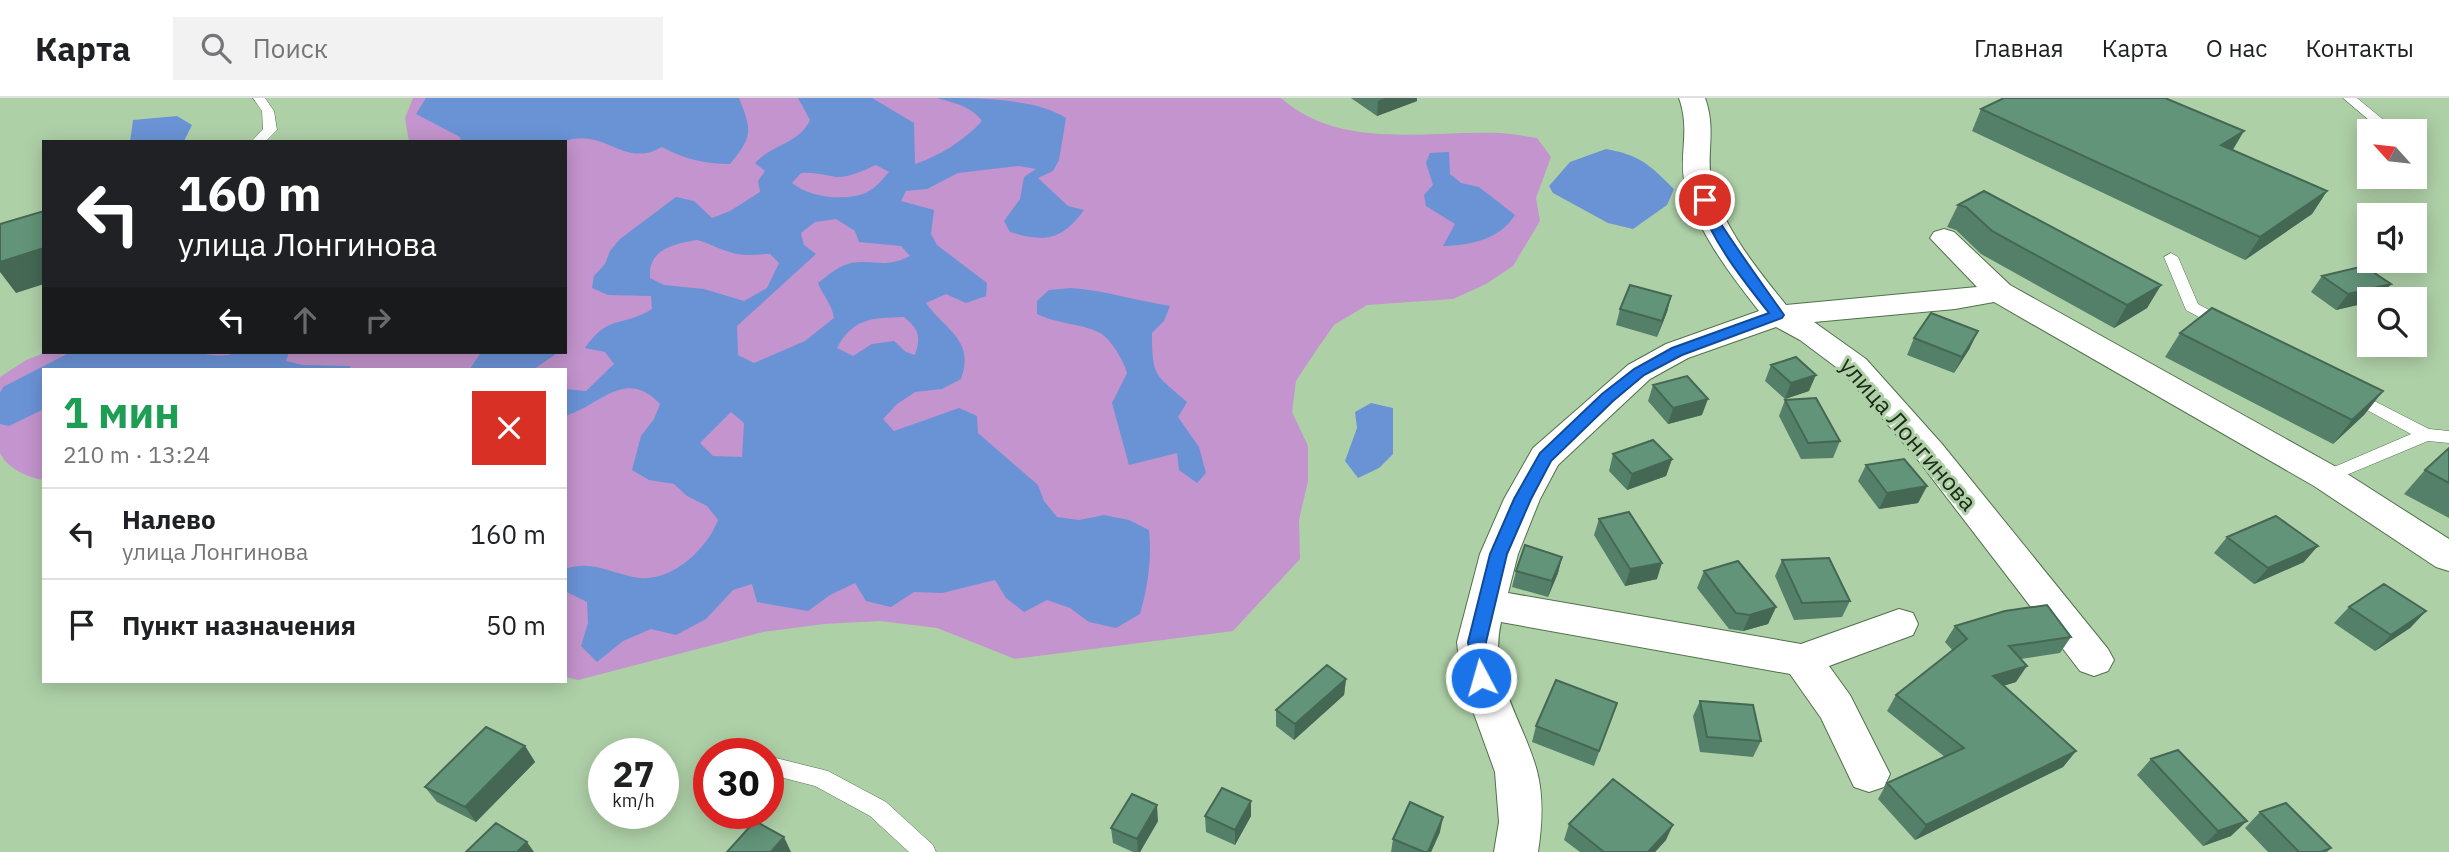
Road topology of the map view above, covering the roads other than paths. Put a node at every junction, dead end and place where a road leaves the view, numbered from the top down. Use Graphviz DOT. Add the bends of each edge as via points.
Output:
graph roads {
  1 [pos="259,98"];
  2 [pos="1692,98"];
  3 [pos="2349,98"];
  4 [pos="2375,119"];
  5 [pos="259,140"];
  6 [pos="1944,238"];
  7 [pos="2171,257"];
  8 [pos="1999,292"];
  9 [pos="1777,315"];
  10 [pos="2238,332"];
  11 [pos="2332,384"];
  12 [pos="2426,435"];
  13 [pos="2449,437"];
  14 [pos="2326,477"];
  15 [pos="2449,557"];
  16 [pos="1486,604"];
  17 [pos="1899,624"];
  18 [pos="1802,660"];
  19 [pos="2094,660"];
  20 [pos="784,769"];
  21 [pos="1869,774"];
  22 [pos="925,852"];
  23 [pos="1516,852"];
  1 -- 5 [label="lane" via="268,111 270,130"];
  2 -- 9 [label="street, улица Лонгинова" via="1699,117 1698,182 1711,218"];
  3 -- 4 [label="lane"];
  6 -- 8 [label="street"];
  7 -- 10 [label="lane" via="2191,307"];
  8 -- 9 [label="street"];
  8 -- 14 [label="street"];
  9 -- 16 [label="street" via="1677,351 1639,372 1545,457 1499,554"];
  9 -- 19 [label="street, улица Лонгинова" via="1855,366 1930,452"];
  11 -- 12 [label="lane"];
  12 -- 13 [label="lane"];
  12 -- 14 [label="lane"];
  14 -- 15 [label="street"];
  16 -- 18 [label="street"];
  16 -- 23 [label="street" via="1477,642 1481,678 1516,772 1521,822"];
  17 -- 18 [label="street"];
  18 -- 21 [label="street" via="1836,707"];
  20 -- 22 [label="lane" via="820,778 877,809"];
}
